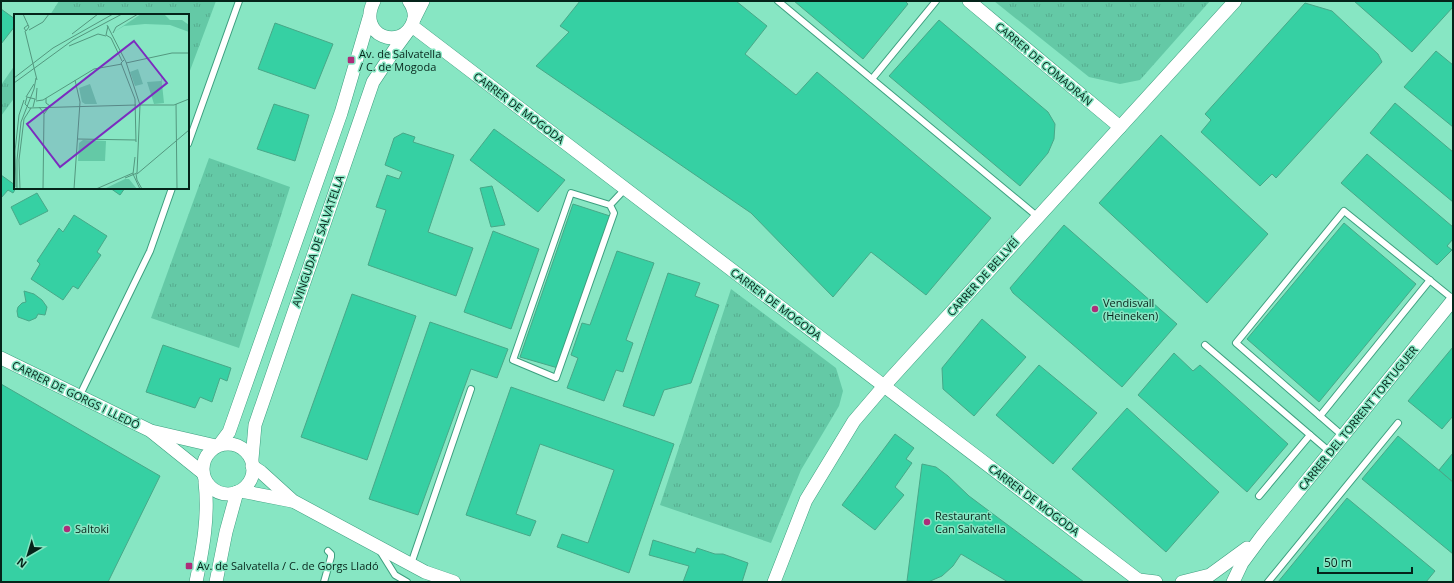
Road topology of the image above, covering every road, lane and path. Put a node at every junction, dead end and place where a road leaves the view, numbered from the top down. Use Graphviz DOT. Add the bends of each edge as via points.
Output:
graph roads {
  1 [pos="239,1"];
  2 [pos="374,1"];
  3 [pos="409,1"];
  4 [pos="423,1"];
  5 [pos="778,1"];
  6 [pos="936,1"];
  7 [pos="969,1"];
  8 [pos="1235,1"];
  9 [pos="369,18"];
  10 [pos="411,25"];
  11 [pos="872,79"];
  12 [pos="1120,127"];
  13 [pos="189,141"];
  14 [pos="172,189"];
  15 [pos="625,189"];
  16 [pos="610,205"];
  17 [pos="1038,217"];
  18 [pos="1430,280"];
  19 [pos="1453,300"];
  20 [pos="1205,345"];
  21 [pos="1,358"];
  22 [pos="884,386"];
  23 [pos="471,389"];
  24 [pos="79,397"];
  25 [pos="1320,416"];
  26 [pos="1398,423"];
  27 [pos="151,431"];
  28 [pos="1310,435"];
  29 [pos="1343,436"];
  30 [pos="218,445"];
  31 [pos="1330,452"];
  32 [pos="252,462"];
  33 [pos="204,477"];
  34 [pos="239,491"];
  35 [pos="1259,496"];
  36 [pos="293,501"];
  37 [pos="1262,536"];
  38 [pos="377,546"];
  39 [pos="328,551"];
  40 [pos="411,564"];
  41 [pos="777,578"];
  42 [pos="1140,581"];
  43 [pos="196,582"];
  44 [pos="216,582"];
  45 [pos="324,582"];
  46 [pos="407,582"];
  47 [pos="454,582"];
  48 [pos="1156,582"];
  49 [pos="1182,582"];
  50 [pos="1233,582"];
  51 [pos="1268,582"];
  1 -- 13 [label="lane"];
  2 -- 9 [label="street, AVINGUDA DE SALVATELLA"];
  3 -- 10 [label="street" via="414,10"];
  4 -- 10 [label="street, AVINGUDA DE SALVATELLA"];
  5 -- 11 [label="lane"];
  6 -- 11 [label="lane"];
  7 -- 12 [label="street, CARRER DE COMADRÁN"];
  8 -- 12 [label="street, CARRER DE BELLVEÍ"];
  9 -- 10 [label="street" via="371,26 377,32 394,38 402,36"];
  9 -- 30 [label="street, AVINGUDA DE SALVATELLA" via="341,113 229,432"];
  10 -- 15 [label="street, CARRER DE MOGODA"];
  10 -- 32 [label="street, AVINGUDA DE SALVATELLA" via="373,82 255,425"];
  11 -- 17 [label="lane"];
  12 -- 17 [label="street, CARRER DE BELLVEÍ"];
  14 -- 24 [label="lane" via="150,251"];
  15 -- 16 [label="lane"];
  15 -- 22 [label="street, CARRER DE MOGODA"];
  16 -- 16 [label="lane" via="571,193 513,360 556,378 614,213"];
  17 -- 22 [label="street, CARRER DE BELLVEÍ"];
  18 -- 19 [label="lane"];
  18 -- 25 [label="lane"];
  18 -- 25 [label="lane" via="1344,210 1236,343"];
  19 -- 29 [label="street, CARRER DEL TORRENT TORTUGUER"];
  20 -- 28 [label="lane"];
  21 -- 24 [label="street, CARRER DE GORGS I LLEDÓ"];
  22 -- 41 [label="street, CARRER DE BELLVEÍ" via="854,421 806,500"];
  22 -- 42 [label="street, CARRER DE MOGODA"];
  23 -- 40 [label="lane"];
  24 -- 27 [label="street, CARRER DE GORGS I LLEDÓ"];
  25 -- 29 [label="lane"];
  26 -- 51 [label="lane"];
  27 -- 30 [label="street, CARRER DE GORGS I LLEDÓ"];
  27 -- 33 [label="street, CARRER DE GORGS I LLEDÓ"];
  28 -- 31 [label="lane"];
  28 -- 35 [label="lane"];
  29 -- 31 [label="street, CARRER DEL TORRENT TORTUGUER"];
  30 -- 32 [label="street" via="238,445 247,452"];
  30 -- 33 [label="street" via="204,457"];
  31 -- 37 [label="street, CARRER DEL TORRENT TORTUGUER"];
  32 -- 34 [label="street" via="251,479"];
  32 -- 36 [label="street"];
  33 -- 34 [label="street" via="212,489 222,494"];
  33 -- 43 [label="street" via="207,518"];
  34 -- 36 [label="street"];
  34 -- 44 [label="street" via="226,532"];
  36 -- 38 [label="street"];
  37 -- 49 [label="street, CARRER DEL TORRENT TORTUGUER" via="1210,575"];
  37 -- 50 [label="street, CARRER DEL TORRENT TORTUGUER" via="1242,562"];
  38 -- 40 [label="street"];
  38 -- 46 [label="lane" via="395,575"];
  39 -- 45 [label="lane" via="331,557"];
  40 -- 47 [label="street"];
  42 -- 48 [label="street"];
}
